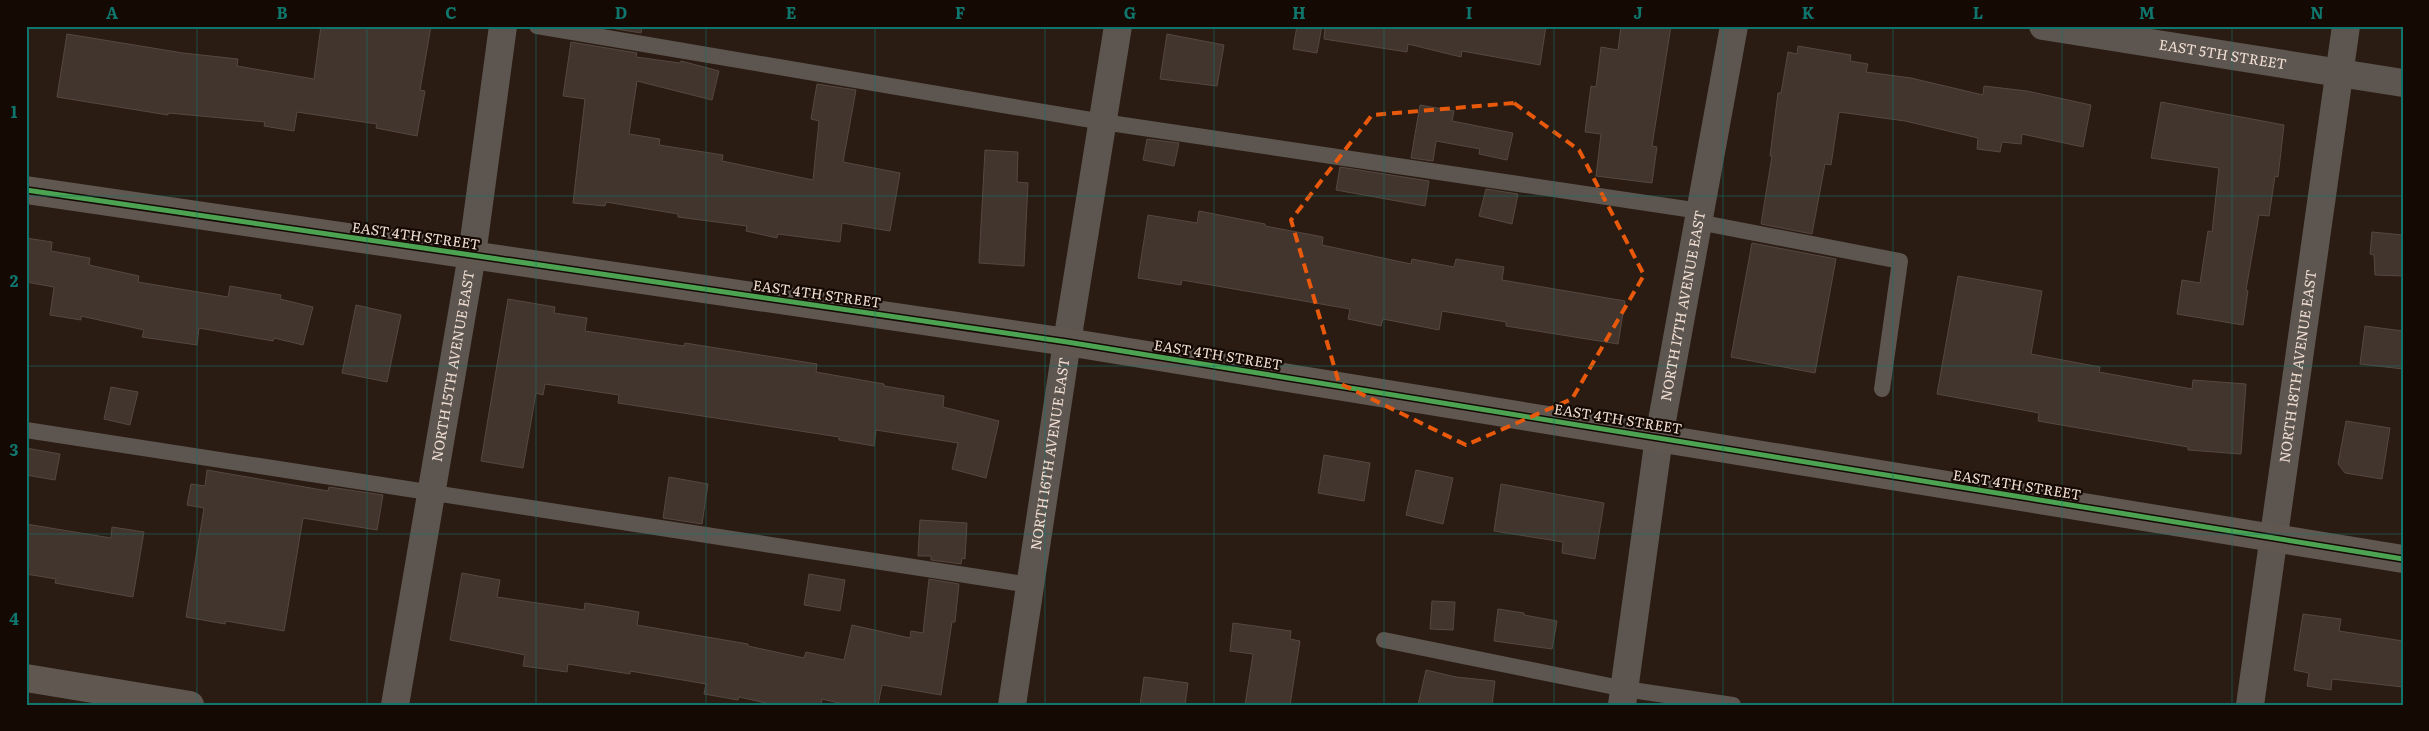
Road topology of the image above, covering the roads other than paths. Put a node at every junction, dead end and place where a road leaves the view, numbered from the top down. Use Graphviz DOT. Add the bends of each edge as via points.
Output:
graph roads {
  1 [pos="503,26"];
  2 [pos="537,26"];
  3 [pos="1118,26"];
  4 [pos="1734,26"];
  5 [pos="2044,26"];
  6 [pos="2346,26"];
  7 [pos="2339,73"];
  8 [pos="2403,83"];
  9 [pos="1103,122"];
  10 [pos="26,190"];
  11 [pos="1699,216"];
  12 [pos="472,255"];
  13 [pos="1067,342"];
  14 [pos="1882,389"];
  15 [pos="26,430"];
  16 [pos="1659,437"];
  17 [pos="431,492"];
  18 [pos="2273,539"];
  19 [pos="2403,559"];
  20 [pos="1030,585"];
  21 [pos="1384,640"];
  22 [pos="26,678"];
  23 [pos="1624,697"];
  24 [pos="190,705"];
  25 [pos="394,705"];
  26 [pos="1012,705"];
  27 [pos="1733,705"];
  28 [pos="2250,705"];
  1 -- 12 [label="street, NORTH 15TH AVENUE EAST"];
  2 -- 9 [label="lane"];
  3 -- 9 [label="street, NORTH 16TH AVENUE EAST"];
  4 -- 11 [label="street, NORTH 17TH AVENUE EAST"];
  5 -- 7 [label="street, EAST 5TH STREET"];
  6 -- 7 [label="street, NORTH 18TH AVENUE EAST"];
  7 -- 8 [label="street, EAST 5TH STREET"];
  7 -- 18 [label="street, NORTH 18TH AVENUE EAST"];
  9 -- 11 [label="lane"];
  9 -- 13 [label="street, NORTH 16TH AVENUE EAST"];
  10 -- 12 [label="main road, EAST 4TH STREET"];
  11 -- 14 [label="lane" via="1900,261"];
  11 -- 16 [label="street, NORTH 17TH AVENUE EAST"];
  12 -- 13 [label="main road, EAST 4TH STREET"];
  12 -- 17 [label="street, NORTH 15TH AVENUE EAST"];
  13 -- 16 [label="main road, EAST 4TH STREET"];
  13 -- 20 [label="street, NORTH 16TH AVENUE EAST"];
  15 -- 17 [label="lane"];
  16 -- 18 [label="main road, EAST 4TH STREET"];
  16 -- 23 [label="street, NORTH 17TH AVENUE EAST"];
  17 -- 20 [label="lane"];
  17 -- 25 [label="street, NORTH 15TH AVENUE EAST"];
  18 -- 19 [label="main road, EAST 4TH STREET"];
  18 -- 28 [label="street, NORTH 18TH AVENUE EAST"];
  20 -- 26 [label="street, NORTH 16TH AVENUE EAST"];
  21 -- 23 [label="lane"];
  22 -- 24 [label="main road"];
  23 -- 27 [label="lane"];
}
